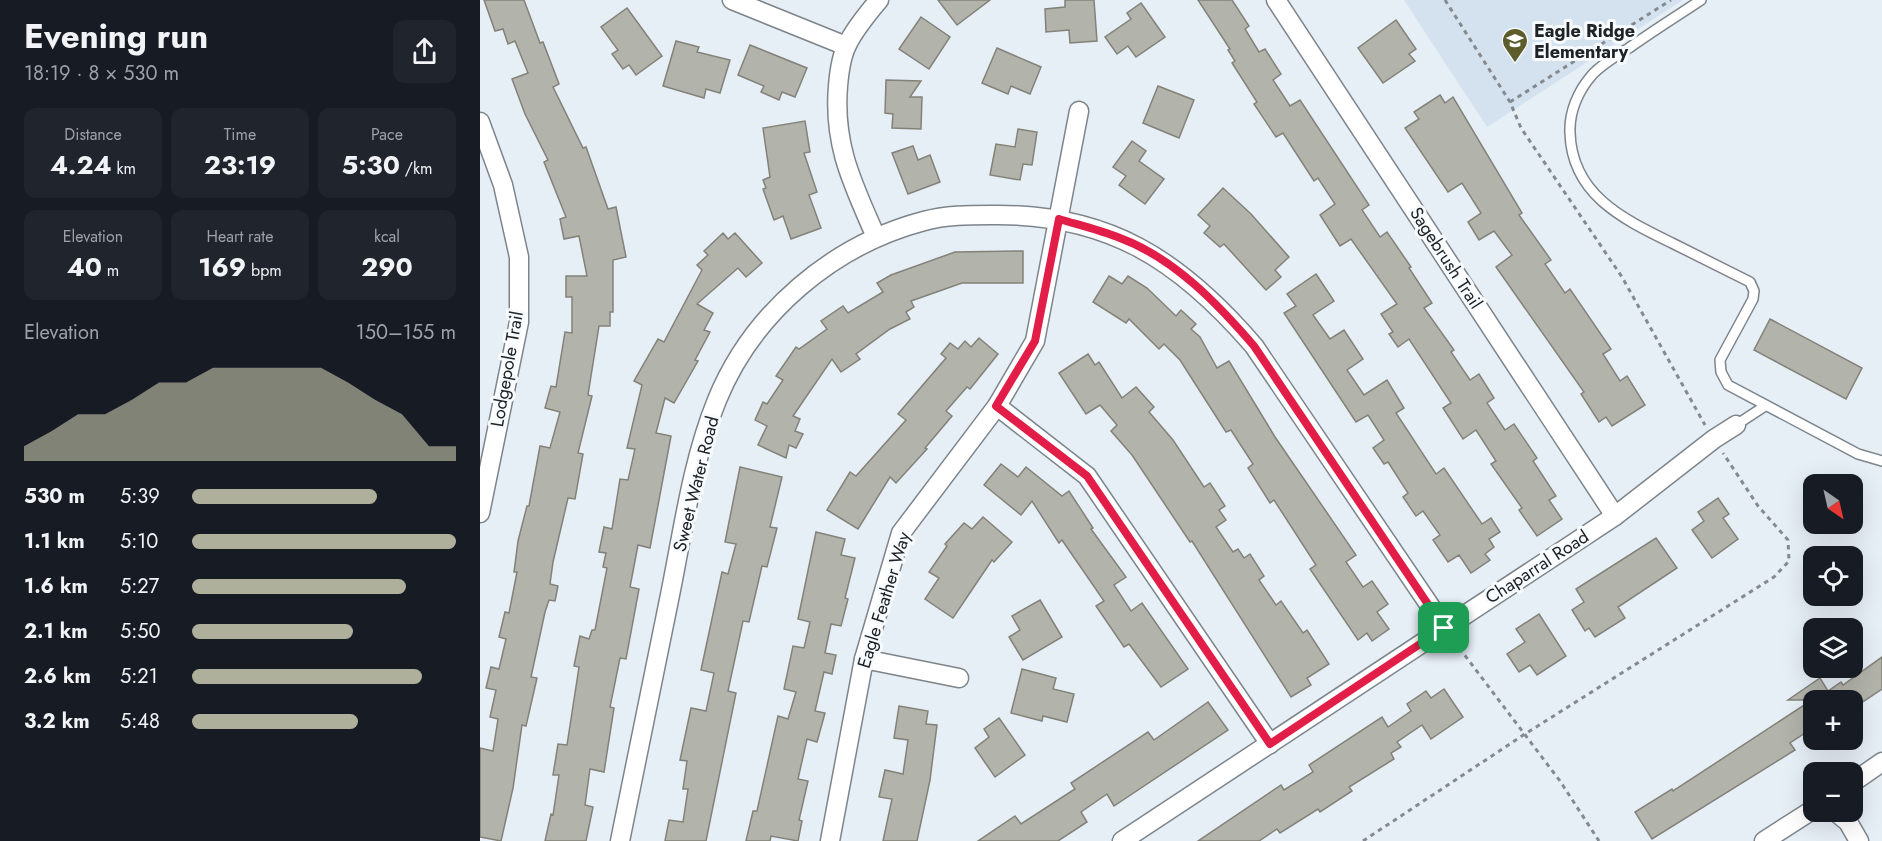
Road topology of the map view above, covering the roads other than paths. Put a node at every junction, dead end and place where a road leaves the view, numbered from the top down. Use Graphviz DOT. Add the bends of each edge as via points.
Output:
graph roads {
  1 [pos="732,0"];
  2 [pos="879,0"];
  3 [pos="1276,0"];
  4 [pos="1701,0"];
  5 [pos="846,46"];
  6 [pos="1079,111"];
  7 [pos="480,122"];
  8 [pos="1059,219"];
  9 [pos="876,237"];
  10 [pos="996,406"];
  11 [pos="1765,406"];
  12 [pos="1736,425"];
  13 [pos="1882,461"];
  14 [pos="480,513"];
  15 [pos="1615,516"];
  16 [pos="1444,628"];
  17 [pos="864,659"];
  18 [pos="959,678"];
  19 [pos="1270,744"];
  20 [pos="1882,762"];
  21 [pos="1863,775"];
  22 [pos="1803,816"];
  23 [pos="1848,822"];
  24 [pos="620,841"];
  25 [pos="830,841"];
  26 [pos="1122,841"];
  27 [pos="1764,841"];
  28 [pos="1859,841"];
  1 -- 5 [label="street"];
  2 -- 5 [label="street"];
  3 -- 15 [label="street, Sagebrush Trail"];
  4 -- 11 [label="lane" via="1594,74 1581,89 1574,106 1570,150 1575,167 1591,191 1613,211 1750,282 1753,299 1720,360 1721,372 1728,385"];
  5 -- 9 [label="street" via="836,112 840,147"];
  6 -- 8 [label="street, Eagle Feather Way"];
  7 -- 14 [label="street, Lodgepole Trail" via="503,185 519,257 519,321"];
  8 -- 9 [label="street, Sweet Water Road" via="1020,214 963,215 926,220"];
  8 -- 10 [label="street, Eagle Feather Way" via="1035,341"];
  8 -- 16 [label="street, Sweet Water Road" via="1122,238 1151,254 1181,273 1232,321 1254,346"];
  9 -- 24 [label="street, Sweet Water Road" via="834,259 778,306 752,335 717,399 697,465"];
  10 -- 17 [label="street, Eagle Feather Way" via="901,533"];
  10 -- 19 [label="street" via="1087,476"];
  11 -- 12 [label="lane"];
  11 -- 13 [label="lane" via="1858,454"];
  12 -- 15 [label="street, Chaparral Road"];
  15 -- 16 [label="street, Chaparral Road"];
  16 -- 19 [label="street, Chaparral Road"];
  17 -- 18 [label="street"];
  17 -- 25 [label="street, Eagle Feather Way"];
  19 -- 26 [label="street, Chaparral Road"];
  20 -- 21 [label="street"];
  22 -- 27 [label="street"];
  23 -- 28 [label="street"];
}
